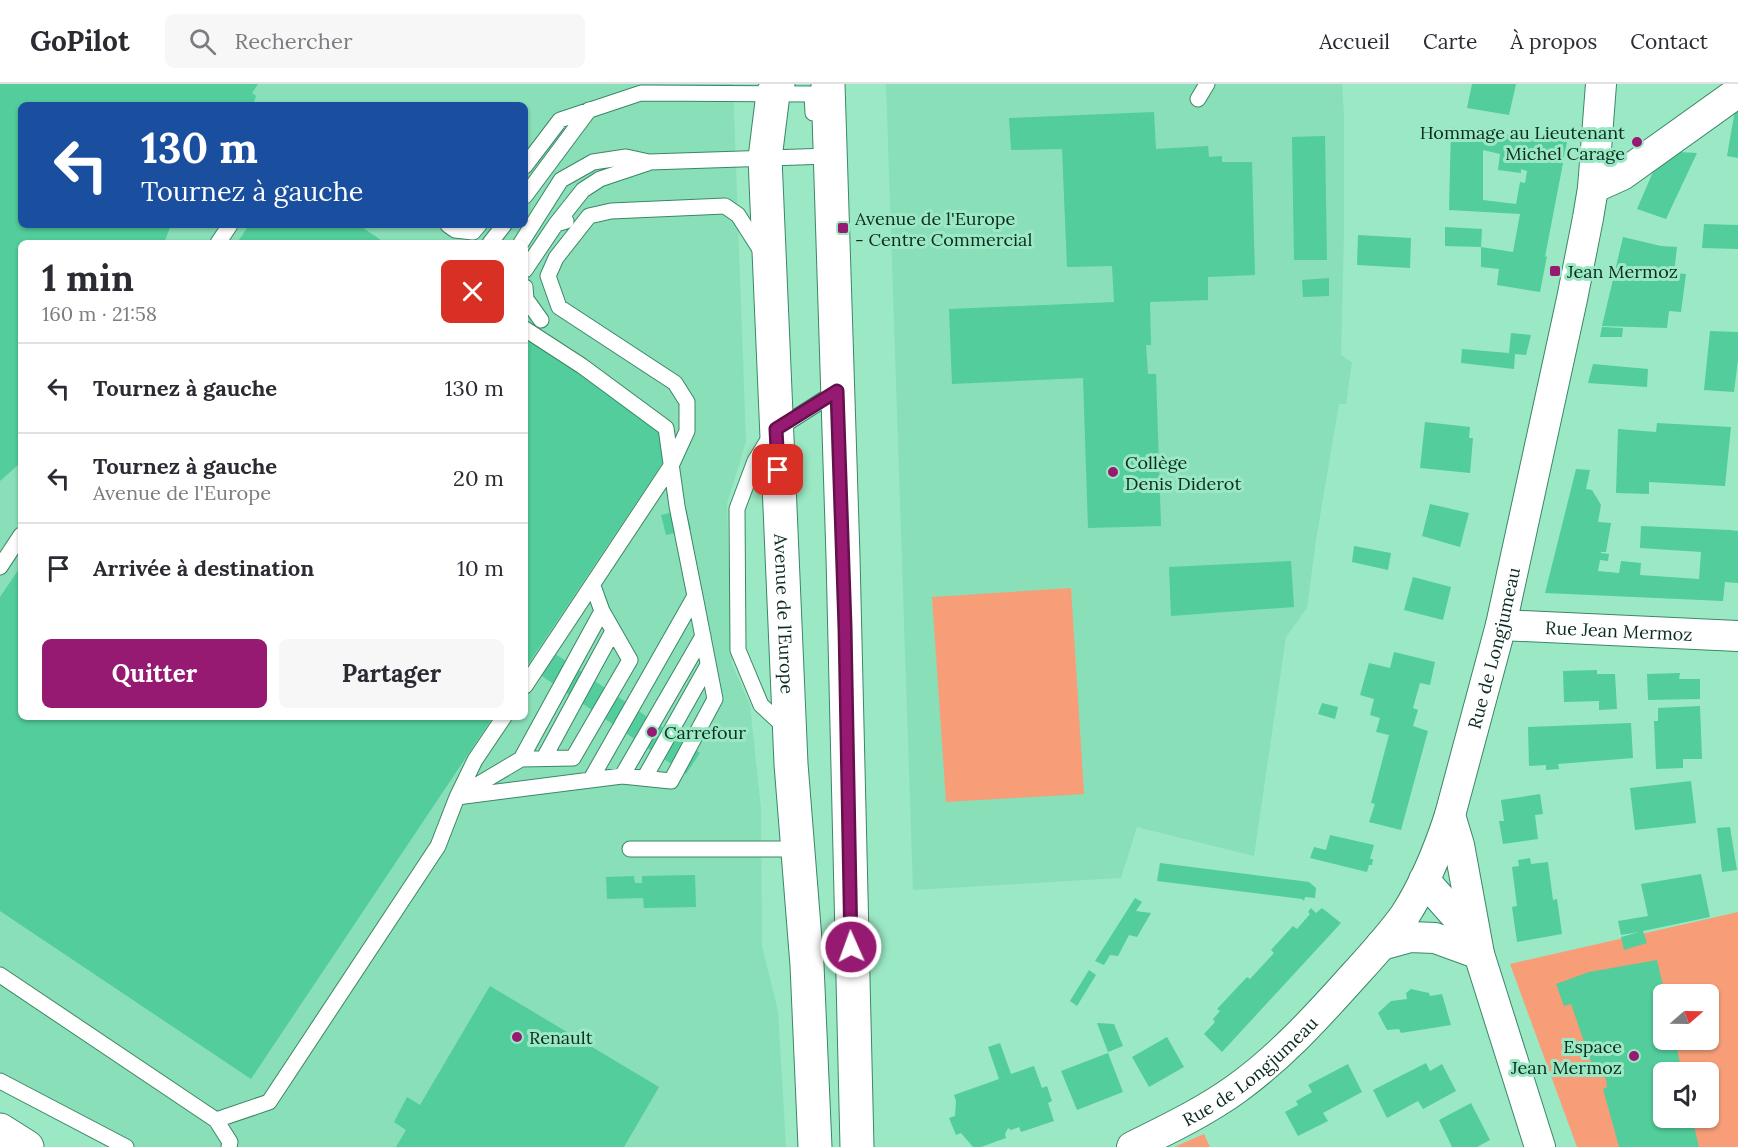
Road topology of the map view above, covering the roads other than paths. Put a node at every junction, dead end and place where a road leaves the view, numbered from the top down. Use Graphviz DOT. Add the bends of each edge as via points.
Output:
graph roads {
  1 [pos="828,84"];
  2 [pos="1207,84"];
  3 [pos="1601,84"];
  4 [pos="775,89"];
  5 [pos="1738,92"];
  6 [pos="1198,99"];
  7 [pos="588,110"];
  8 [pos="813,125"];
  9 [pos="528,157"];
  10 [pos="765,158"];
  11 [pos="818,159"];
  12 [pos="649,162"];
  13 [pos="1593,188"];
  14 [pos="528,192"];
  15 [pos="589,216"];
  16 [pos="556,224"];
  17 [pos="452,228"];
  18 [pos="476,228"];
  19 [pos="502,228"];
  20 [pos="492,240"];
  21 [pos="523,240"];
  22 [pos="818,242"];
  23 [pos="771,264"];
  24 [pos="528,266"];
  25 [pos="528,302"];
  26 [pos="541,320"];
  27 [pos="528,331"];
  28 [pos="837,391"];
  29 [pos="776,429"];
  30 [pos="671,466"];
  31 [pos="18,540"];
  32 [pos="0,567"];
  33 [pos="592,586"];
  34 [pos="695,596"];
  35 [pos="602,611"];
  36 [pos="1501,625"];
  37 [pos="613,632"];
  38 [pos="703,636"];
  39 [pos="1738,636"];
  40 [pos="708,665"];
  41 [pos="528,682"];
  42 [pos="502,720"];
  43 [pos="790,731"];
  44 [pos="544,758"];
  45 [pos="521,759"];
  46 [pos="622,776"];
  47 [pos="645,777"];
  48 [pos="591,779"];
  49 [pos="457,797"];
  50 [pos="1450,815"];
  51 [pos="796,844"];
  52 [pos="630,849"];
  53 [pos="1424,880"];
  54 [pos="1381,945"];
  55 [pos="1479,954"];
  56 [pos="0,975"];
  57 [pos="0,1081"];
  58 [pos="216,1120"];
  59 [pos="0,1130"];
  60 [pos="27,1147"];
  61 [pos="126,1147"];
  62 [pos="229,1147"];
  63 [pos="815,1147"];
  64 [pos="857,1147"];
  65 [pos="1132,1147"];
  66 [pos="1540,1147"];
  1 -- 11 [label="main road"];
  2 -- 6 [label="lane"];
  3 -- 13 [label="street, Rue de Longjumeau"];
  4 -- 7 [label="lane" via="641,93"];
  4 -- 8 [label="lane" via="812,94"];
  4 -- 10 [label="main road, Avenue de l'Europe"];
  5 -- 13 [label="street" via="1622,175"];
  7 -- 9 [label="lane" via="560,120"];
  7 -- 14 [label="lane"];
  10 -- 11 [label="lane"];
  10 -- 12 [label="lane"];
  10 -- 23 [label="main road, Avenue de l'Europe"];
  11 -- 28 [label="main road"];
  12 -- 16 [label="lane" via="600,179 582,190"];
  12 -- 21 [label="lane" via="626,157 593,162 561,180"];
  13 -- 36 [label="street, Rue de Longjumeau"];
  15 -- 16 [label="lane"];
  15 -- 23 [label="lane" via="726,206 738,216"];
  15 -- 30 [label="lane" via="556,258 548,276 558,307 675,383 687,402 687,430"];
  16 -- 24 [label="lane"];
  17 -- 18 [label="lane" via="473,232"];
  19 -- 20 [label="lane"];
  22 -- 28 [label="lane" via="824,356"];
  23 -- 29 [label="main road, Avenue de l'Europe"];
  25 -- 26 [label="lane"];
  27 -- 30 [label="lane" via="666,428"];
  28 -- 29 [label="lane"];
  28 -- 64 [label="main road"];
  29 -- 43 [label="main road, Avenue de l'Europe"];
  29 -- 43 [label="lane" via="755,461 737,509 738,650 761,705"];
  30 -- 33 [label="lane"];
  30 -- 34 [label="lane"];
  31 -- 32 [label="lane"];
  33 -- 35 [label="lane"];
  33 -- 41 [label="lane"];
  34 -- 38 [label="lane"];
  34 -- 48 [label="lane"];
  35 -- 37 [label="lane"];
  35 -- 45 [label="lane"];
  36 -- 39 [label="street, Rue Jean Mermoz"];
  36 -- 50 [label="street, Rue de Longjumeau"];
  37 -- 44 [label="lane"];
  37 -- 44 [label="lane" via="630,660 573,758"];
  38 -- 40 [label="lane"];
  38 -- 46 [label="lane"];
  40 -- 47 [label="lane"];
  40 -- 47 [label="lane" via="715,699 671,781"];
  42 -- 49 [label="lane"];
  43 -- 51 [label="main road, Avenue de l'Europe"];
  44 -- 45 [label="lane"];
  45 -- 49 [label="lane"];
  46 -- 47 [label="lane"];
  46 -- 48 [label="lane"];
  48 -- 49 [label="lane"];
  49 -- 58 [label="lane" via="438,846 269,1102"];
  50 -- 53 [label="street, Rue de Longjumeau"];
  50 -- 55 [label="street"];
  51 -- 52 [label="lane"];
  51 -- 63 [label="main road, Avenue de l'Europe" via="807,965"];
  53 -- 54 [label="street, Rue de Longjumeau"];
  53 -- 55 [label="street" via="1456,916"];
  54 -- 55 [label="street" via="1410,937 1435,938"];
  54 -- 65 [label="street, Rue de Longjumeau" via="1317,1017 1258,1072 1206,1109"];
  55 -- 66 [label="street"];
  56 -- 58 [label="lane"];
  57 -- 61 [label="lane"];
  58 -- 62 [label="lane" via="230,1142"];
  59 -- 60 [label="main road"];
}
